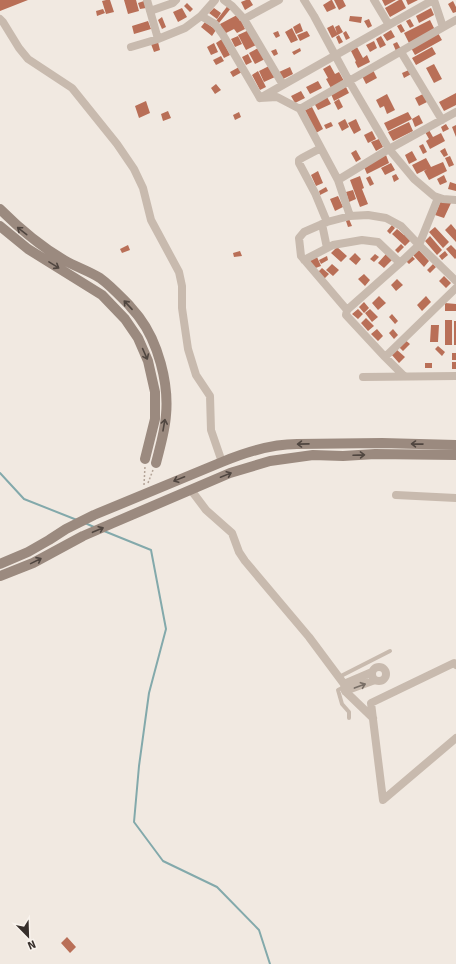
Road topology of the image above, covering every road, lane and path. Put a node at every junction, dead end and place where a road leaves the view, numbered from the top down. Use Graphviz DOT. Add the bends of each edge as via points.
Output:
graph roads {
  1 [pos="147,0"];
  2 [pos="176,0"];
  3 [pos="215,0"];
  4 [pos="224,0"];
  5 [pos="279,0"];
  6 [pos="304,0"];
  7 [pos="374,0"];
  8 [pos="434,0"];
  9 [pos="150,11"];
  10 [pos="201,16"];
  11 [pos="0,19"];
  12 [pos="244,19"];
  13 [pos="456,20"];
  14 [pos="389,25"];
  15 [pos="443,27"];
  16 [pos="158,39"];
  17 [pos="131,47"];
  18 [pos="401,52"];
  19 [pos="335,55"];
  20 [pos="349,81"];
  21 [pos="283,84"];
  22 [pos="260,98"];
  23 [pos="300,109"];
  24 [pos="456,112"];
  25 [pos="442,120"];
  26 [pos="321,148"];
  27 [pos="389,149"];
  28 [pos="338,180"];
  29 [pos="438,198"];
  30 [pos="456,200"];
  31 [pos="0,209"];
  32 [pos="350,216"];
  33 [pos="324,223"];
  34 [pos="0,226"];
  35 [pos="419,245"];
  36 [pos="327,248"];
  37 [pos="304,260"];
  38 [pos="400,263"];
  39 [pos="456,281"];
  40 [pos="456,288"];
  41 [pos="347,310"];
  42 [pos="385,357"];
  43 [pos="404,376"];
  44 [pos="456,376"];
  45 [pos="364,377"];
  46 [pos="456,445"];
  47 [pos="456,455"];
  48 [pos="145,458"];
  49 [pos="156,462"];
  50 [pos="222,462"];
  51 [pos="191,490"];
  52 [pos="144,494"];
  53 [pos="396,495"];
  54 [pos="456,498"];
  55 [pos="0,564"];
  56 [pos="0,576"];
  57 [pos="390,651"];
  58 [pos="456,665"];
  59 [pos="372,672"];
  60 [pos="339,676"];
  61 [pos="378,680"];
  62 [pos="345,687"];
  63 [pos="388,695"];
  64 [pos="349,718"];
  65 [pos="373,718"];
  66 [pos="456,738"];
  1 -- 9 [label="street"];
  2 -- 9 [label="street"];
  3 -- 10 [label="street"];
  4 -- 12 [label="street"];
  5 -- 12 [label="street"];
  6 -- 19 [label="street"];
  7 -- 14 [label="street"];
  8 -- 14 [label="street"];
  8 -- 15 [label="street"];
  9 -- 16 [label="street"];
  10 -- 16 [label="street" via="185,28"];
  10 -- 22 [label="street" via="215,24 223,35"];
  11 -- 50 [label="street" via="28,59 72,88 134,168 143,188 151,220 179,272 188,349 196,375 210,396 211,430"];
  12 -- 21 [label="street"];
  13 -- 15 [label="street"];
  14 -- 19 [label="street"];
  15 -- 18 [label="street"];
  16 -- 17 [label="street"];
  18 -- 20 [label="street"];
  18 -- 25 [label="street"];
  19 -- 20 [label="street"];
  19 -- 21 [label="street"];
  20 -- 23 [label="street"];
  20 -- 27 [label="street"];
  21 -- 22 [label="street"];
  22 -- 23 [label="street" via="277,97"];
  23 -- 26 [label="street"];
  24 -- 25 [label="street"];
  25 -- 27 [label="street"];
  26 -- 28 [label="street"];
  26 -- 33 [label="street" via="299,160 299,163 315,192"];
  27 -- 28 [label="street"];
  27 -- 29 [label="street" via="414,179"];
  28 -- 32 [label="street"];
  29 -- 30 [label="street"];
  29 -- 35 [label="street"];
  49 -- 31 [label="street, one-way" via="166,415 166,391 159,360 139,316 99,278 65,261 43,246 16,226"];
  32 -- 33 [label="street"];
  32 -- 35 [label="street" via="386,218 401,226"];
  33 -- 36 [label="street"];
  33 -- 37 [label="street" via="304,232 299,238 301,256"];
  34 -- 48 [label="street, one-way" via="28,249 102,295 125,319 138,338 148,361 155,392 154,419"];
  35 -- 38 [label="street"];
  35 -- 39 [label="street"];
  36 -- 37 [label="street"];
  36 -- 38 [label="street" via="362,240 378,242"];
  37 -- 41 [label="street"];
  38 -- 41 [label="street"];
  40 -- 42 [label="street"];
  41 -- 42 [label="street" via="346,315"];
  42 -- 43 [label="street"];
  43 -- 44 [label="street"];
  43 -- 45 [label="street"];
  46 -- 50 [label="street, one-way" via="286,444 242,454"];
  51 -- 47 [label="street, one-way" via="230,473 270,461 312,455"];
  48 -- 52 [label="path"];
  49 -- 52 [label="path"];
  50 -- 52 [label="street, one-way"];
  56 -- 51 [label="street, one-way" via="33,563 83,536"];
  51 -- 60 [label="street" via="206,510 232,532 245,561"];
  52 -- 55 [label="street" via="94,515 28,552"];
  53 -- 54 [label="street"];
  57 -- 60 [label="lane"];
  58 -- 63 [label="street" via="454,663"];
  59 -- 61 [label="street" via="372,676"];
  59 -- 61 [label="street" via="377,667 382,667 386,671 384,680"];
  59 -- 62 [label="street"];
  60 -- 62 [label="street"];
  62 -- 61 [label="street, one-way"];
  61 -- 63 [label="street"];
  62 -- 64 [label="lane" via="338,690 342,704 349,712"];
  62 -- 65 [label="street"];
  63 -- 65 [label="street" via="371,703"];
  65 -- 66 [label="street" via="383,800"];
}
